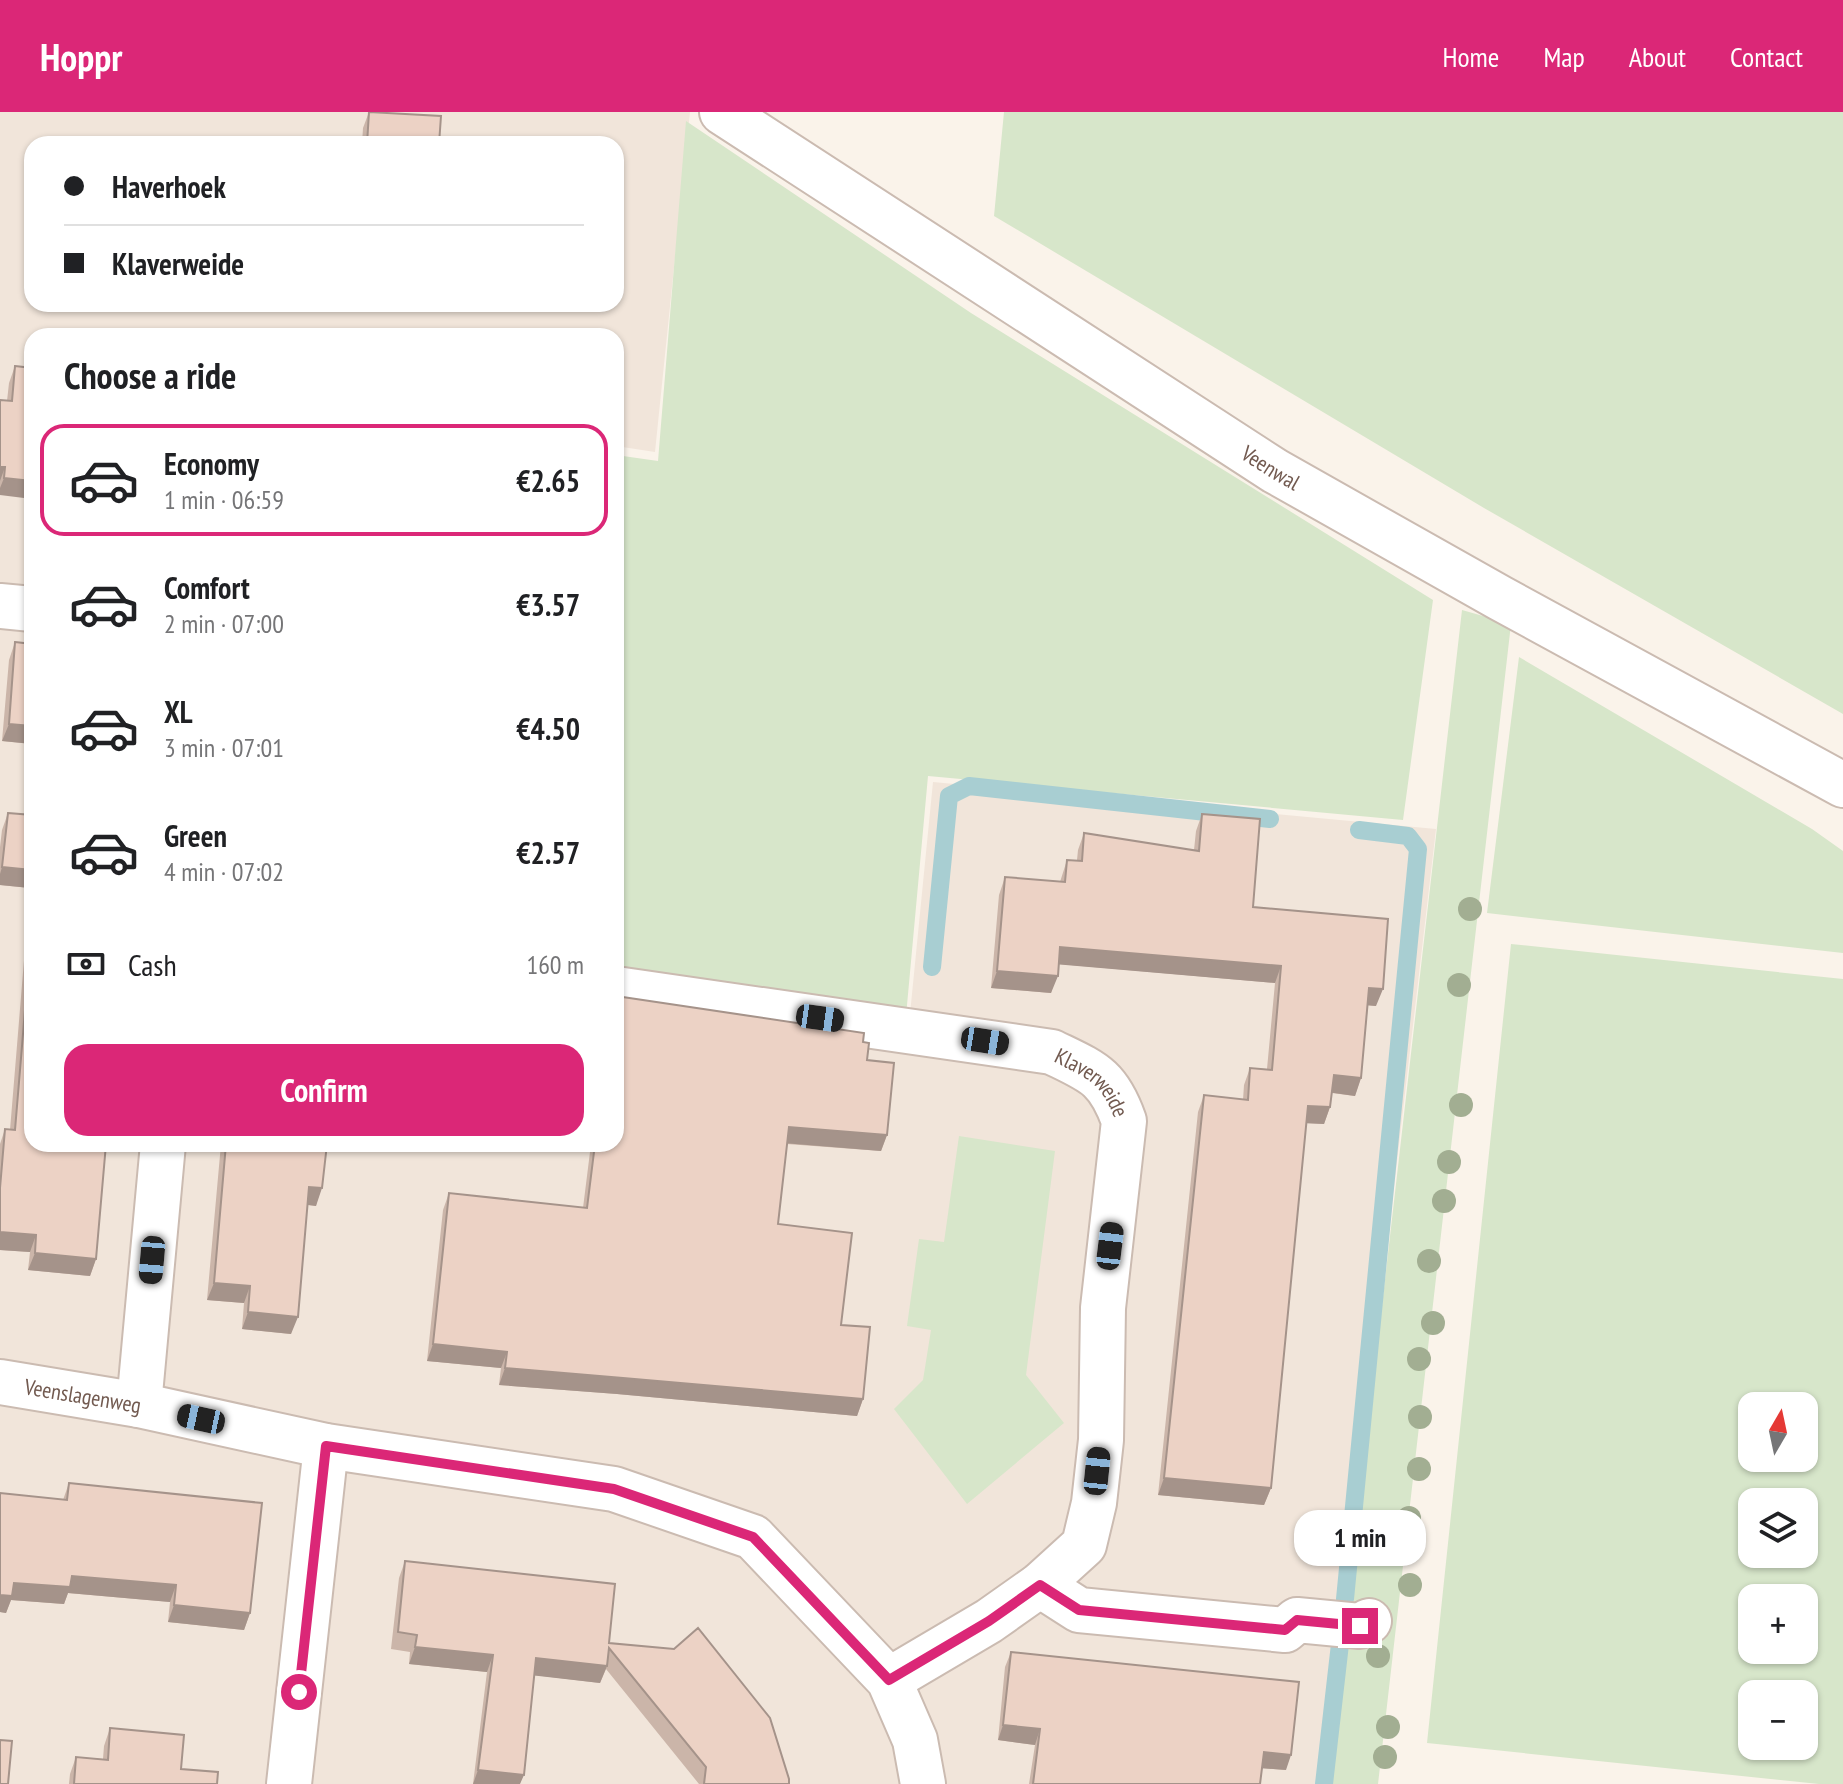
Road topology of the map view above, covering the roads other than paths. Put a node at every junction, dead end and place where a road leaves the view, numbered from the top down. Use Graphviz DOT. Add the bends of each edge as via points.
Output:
graph roads {
  1 [pos="722,112"];
  2 [pos="0,606"];
  3 [pos="24,608"];
  4 [pos="1843,785"];
  5 [pos="624,990"];
  6 [pos="162,1152"];
  7 [pos="0,1382"];
  8 [pos="139,1405"];
  9 [pos="326,1446"];
  10 [pos="1040,1585"];
  11 [pos="1369,1621"];
  12 [pos="889,1680"];
  13 [pos="289,1784"];
  14 [pos="923,1784"];
  1 -- 4 [label="street, Veenwal" via="1275,471"];
  2 -- 3 [label="street"];
  5 -- 10 [label="street, Klaverweide" via="1052,1052 1091,1072 1114,1093 1124,1121 1103,1308 1101,1440 1094,1503 1084,1545"];
  6 -- 8 [label="street"];
  7 -- 8 [label="street, Veenslagenweg"];
  8 -- 9 [label="street, Veenslagenweg"];
  9 -- 12 [label="street, Veenslagenweg" via="614,1489 753,1537"];
  9 -- 13 [label="street"];
  10 -- 11 [label="street" via="1079,1610 1285,1630 1297,1620 1360,1626"];
  10 -- 12 [label="street, Klaverweide"];
  12 -- 14 [label="street, Veenslagenweg" via="915,1740"];
}
